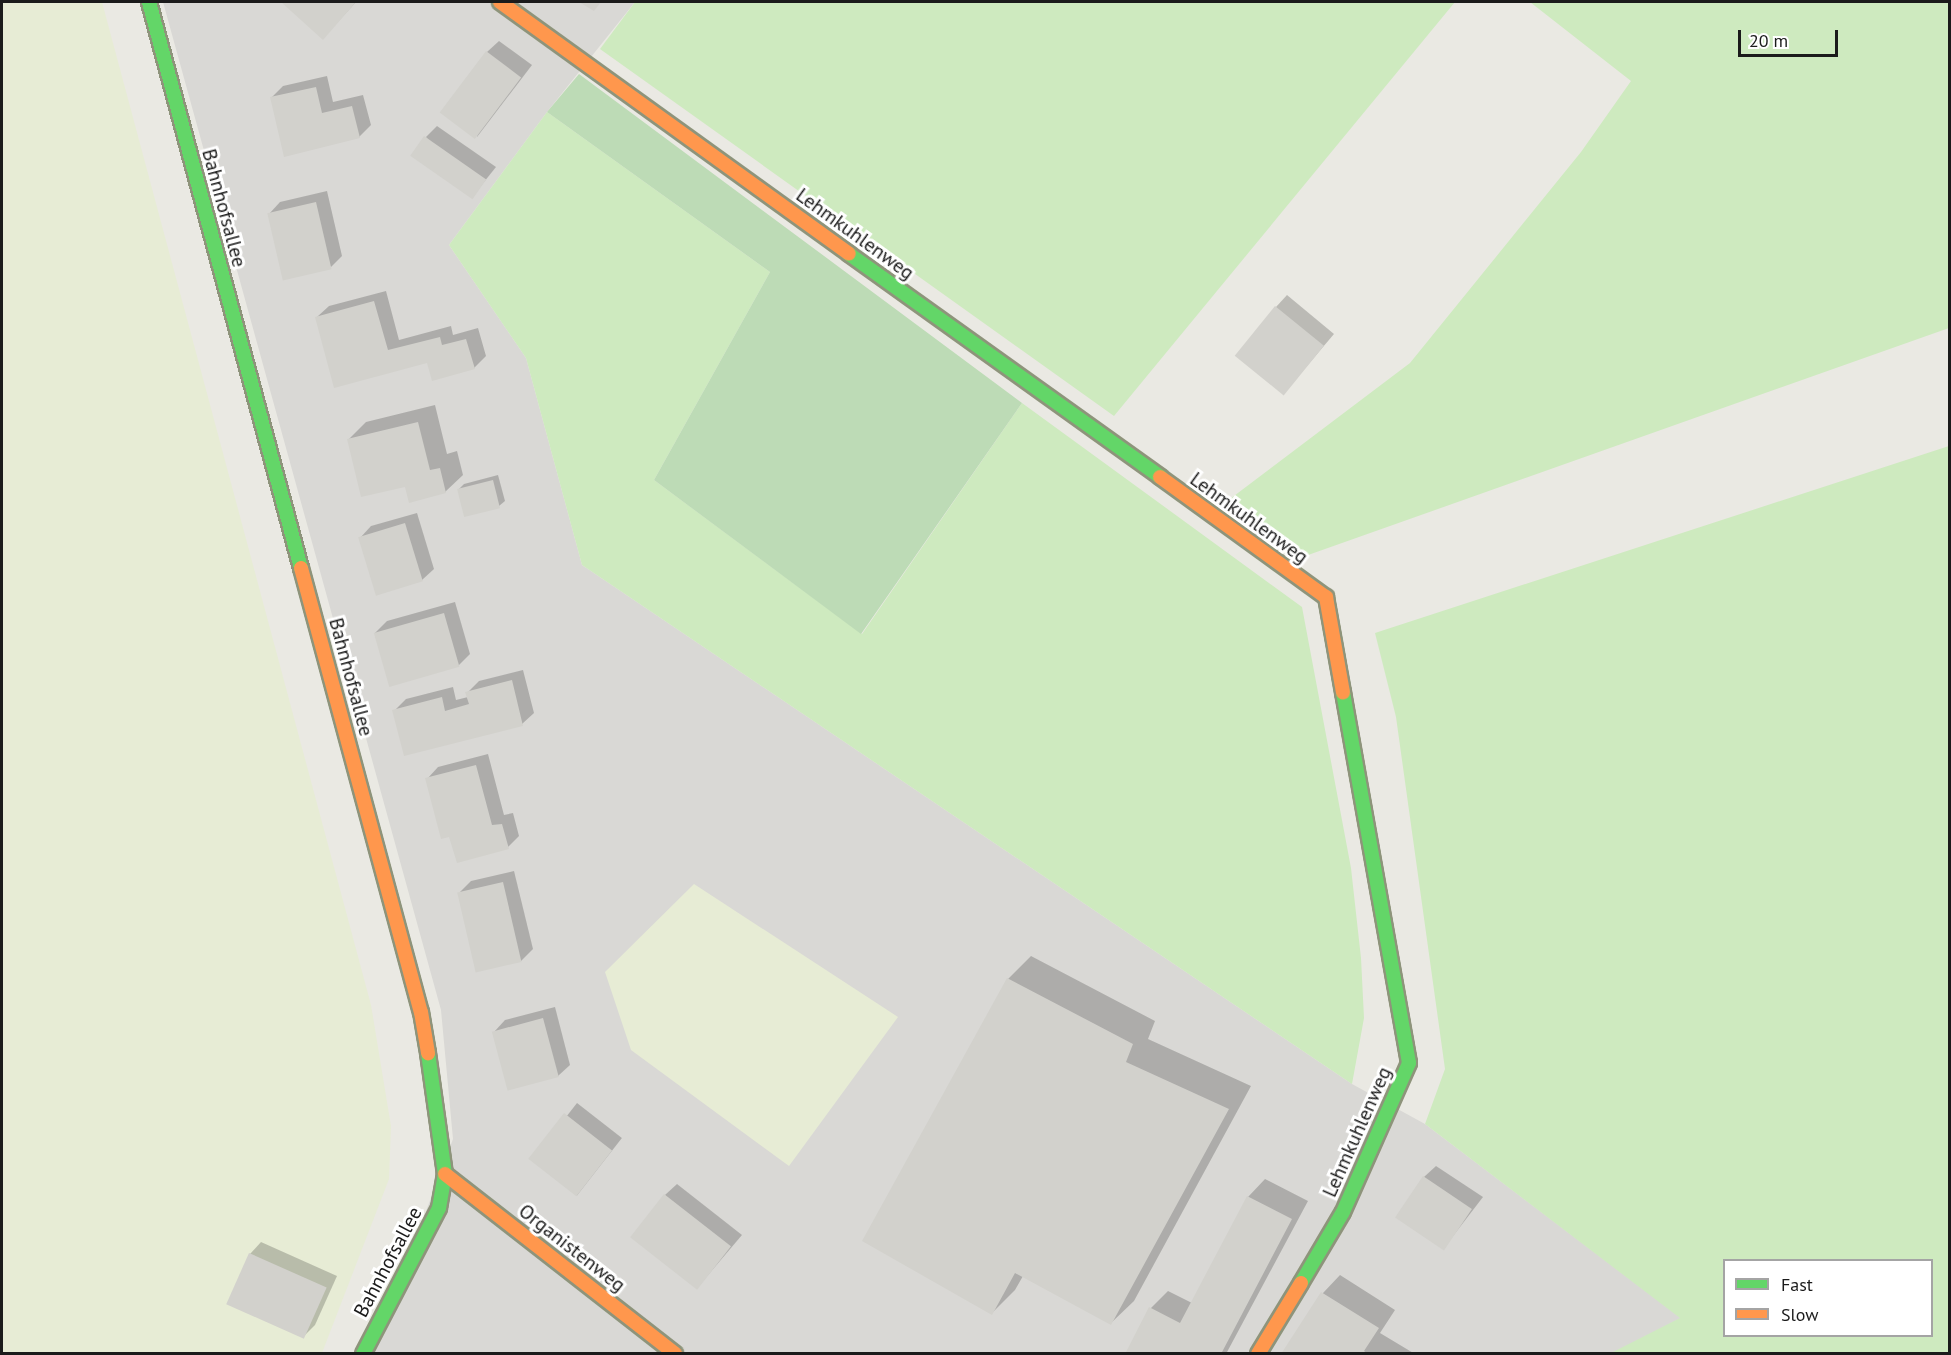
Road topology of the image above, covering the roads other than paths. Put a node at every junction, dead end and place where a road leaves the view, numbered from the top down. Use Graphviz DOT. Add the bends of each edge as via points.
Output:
graph roads {
  1 [pos="149,2"];
  2 [pos="500,2"];
  3 [pos="445,1174"];
  4 [pos="363,1353"];
  5 [pos="675,1353"];
  6 [pos="1258,1353"];
  1 -- 3 [label="street, Bahnhofsallee" via="421,1012"];
  2 -- 6 [label="street, Lehmkuhlenweg" via="1326,597 1409,1063 1343,1212"];
  3 -- 4 [label="street, Bahnhofsallee" via="439,1208"];
  3 -- 5 [label="street, Organistenweg"];
}
